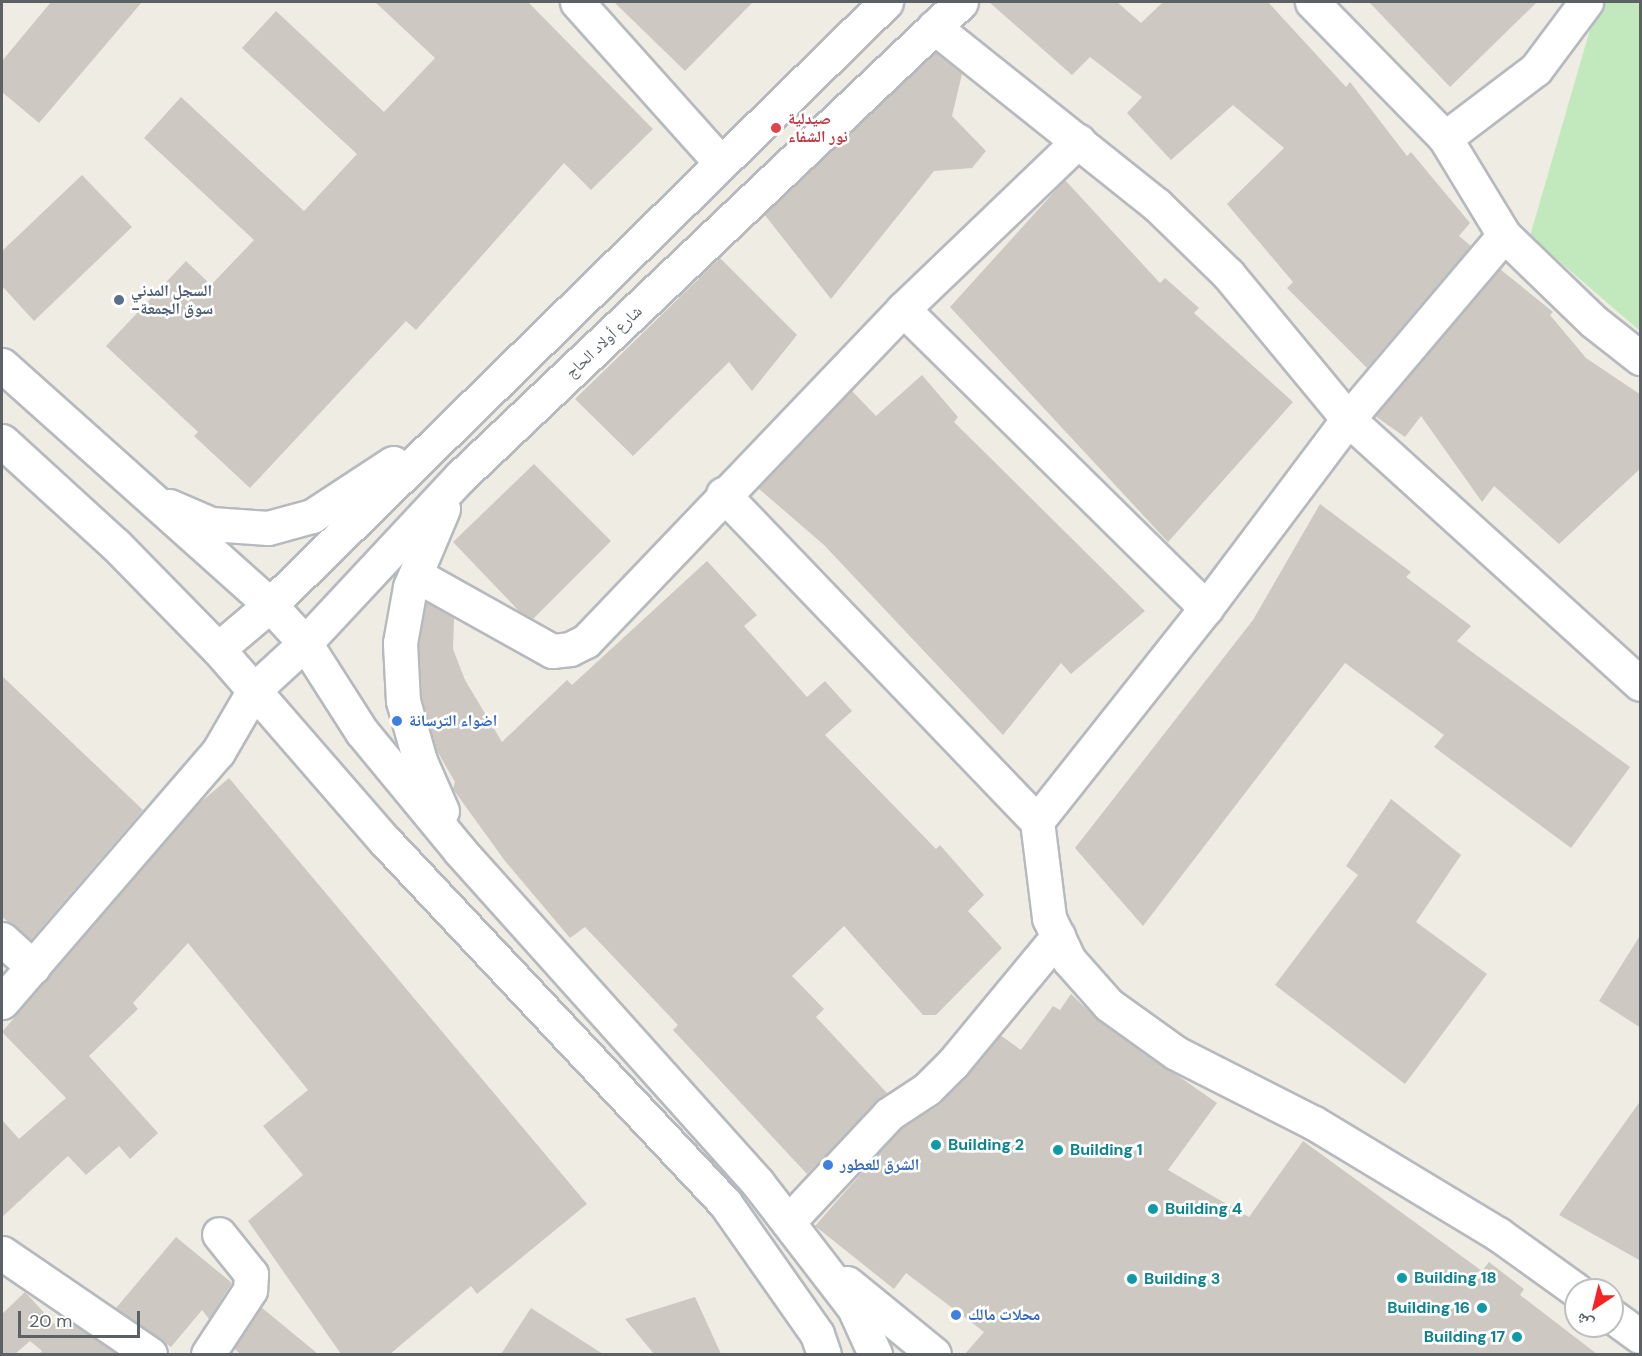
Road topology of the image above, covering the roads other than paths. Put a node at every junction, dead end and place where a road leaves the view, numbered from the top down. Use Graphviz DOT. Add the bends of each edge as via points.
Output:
graph roads {
  1 [pos="577,2"];
  2 [pos="885,2"];
  3 [pos="961,2"];
  4 [pos="1312,2"];
  5 [pos="1586,2"];
  6 [pos="934,27"];
  7 [pos="1445,138"];
  8 [pos="1078,141"];
  9 [pos="719,160"];
  10 [pos="1504,235"];
  11 [pos="903,309"];
  12 [pos="1641,358"];
  13 [pos="2,365"];
  14 [pos="1348,419"];
  15 [pos="2,441"];
  16 [pos="432,445"];
  17 [pos="115,469"];
  18 [pos="460,477"];
  19 [pos="723,494"];
  20 [pos="416,575"];
  21 [pos="270,605"];
  22 [pos="1206,608"];
  23 [pos="305,642"];
  24 [pos="218,649"];
  25 [pos="1641,684"];
  26 [pos="254,690"];
  27 [pos="1037,821"];
  28 [pos="460,851"];
  29 [pos="1058,936"];
  30 [pos="2,939"];
  31 [pos="33,967"];
  32 [pos="2,1002"];
  33 [pos="788,1222"];
  34 [pos="219,1234"];
  35 [pos="2,1253"];
  36 [pos="813,1255"];
  37 [pos="1564,1281"];
  38 [pos="1624,1324"];
  39 [pos="1641,1336"];
  40 [pos="150,1354"];
  41 [pos="208,1354"];
  42 [pos="824,1354"];
  43 [pos="875,1354"];
  44 [pos="934,1354"];
  1 -- 9 [label="street"];
  2 -- 9 [label="street"];
  3 -- 6 [label="street, شارع أولاد الحاج"];
  4 -- 7 [label="street"];
  5 -- 7 [label="street" via="1536,69"];
  6 -- 8 [label="street"];
  6 -- 18 [label="street, شارع أولاد الحاج"];
  7 -- 10 [label="street"];
  8 -- 11 [label="street"];
  8 -- 14 [label="street" via="1157,205 1227,274"];
  9 -- 16 [label="street"];
  10 -- 12 [label="street" via="1593,321"];
  10 -- 14 [label="street"];
  11 -- 19 [label="street"];
  11 -- 22 [label="street"];
  13 -- 17 [label="street"];
  14 -- 22 [label="street"];
  14 -- 25 [label="street"];
  15 -- 24 [label="street" via="116,545"];
  16 -- 17 [label="street" via="387,466 312,516 268,528 235,529 177,512"];
  16 -- 21 [label="street"];
  17 -- 21 [label="street"];
  18 -- 20 [label="street" via="429,535"];
  18 -- 23 [label="street, شارع أولاد الحاج"];
  19 -- 20 [label="street" via="586,641 570,649 552,651"];
  19 -- 27 [label="street"];
  20 -- 28 [label="street" via="400,643 403,701 420,761"];
  21 -- 23 [label="street"];
  21 -- 24 [label="street"];
  22 -- 27 [label="street"];
  23 -- 26 [label="street, شارع أولاد الحاج"];
  23 -- 28 [label="street" via="362,732"];
  24 -- 26 [label="street"];
  26 -- 31 [label="street, شارع أولاد الحاج" via="218,752"];
  26 -- 42 [label="street" via="386,842 725,1203 817,1334"];
  27 -- 29 [label="street" via="1049,918"];
  28 -- 33 [label="street" via="758,1182"];
  29 -- 33 [label="street" via="953,1063 927,1089 889,1114"];
  29 -- 37 [label="street" via="1069,960 1109,1005 1176,1053 1314,1123 1498,1234"];
  30 -- 31 [label="street"];
  31 -- 32 [label="street, شارع أولاد الحاج"];
  33 -- 36 [label="street"];
  34 -- 41 [label="street" via="251,1274 250,1290"];
  35 -- 40 [label="street"];
  36 -- 43 [label="street" via="854,1308"];
  36 -- 44 [label="street"];
  38 -- 39 [label="street"];
}
